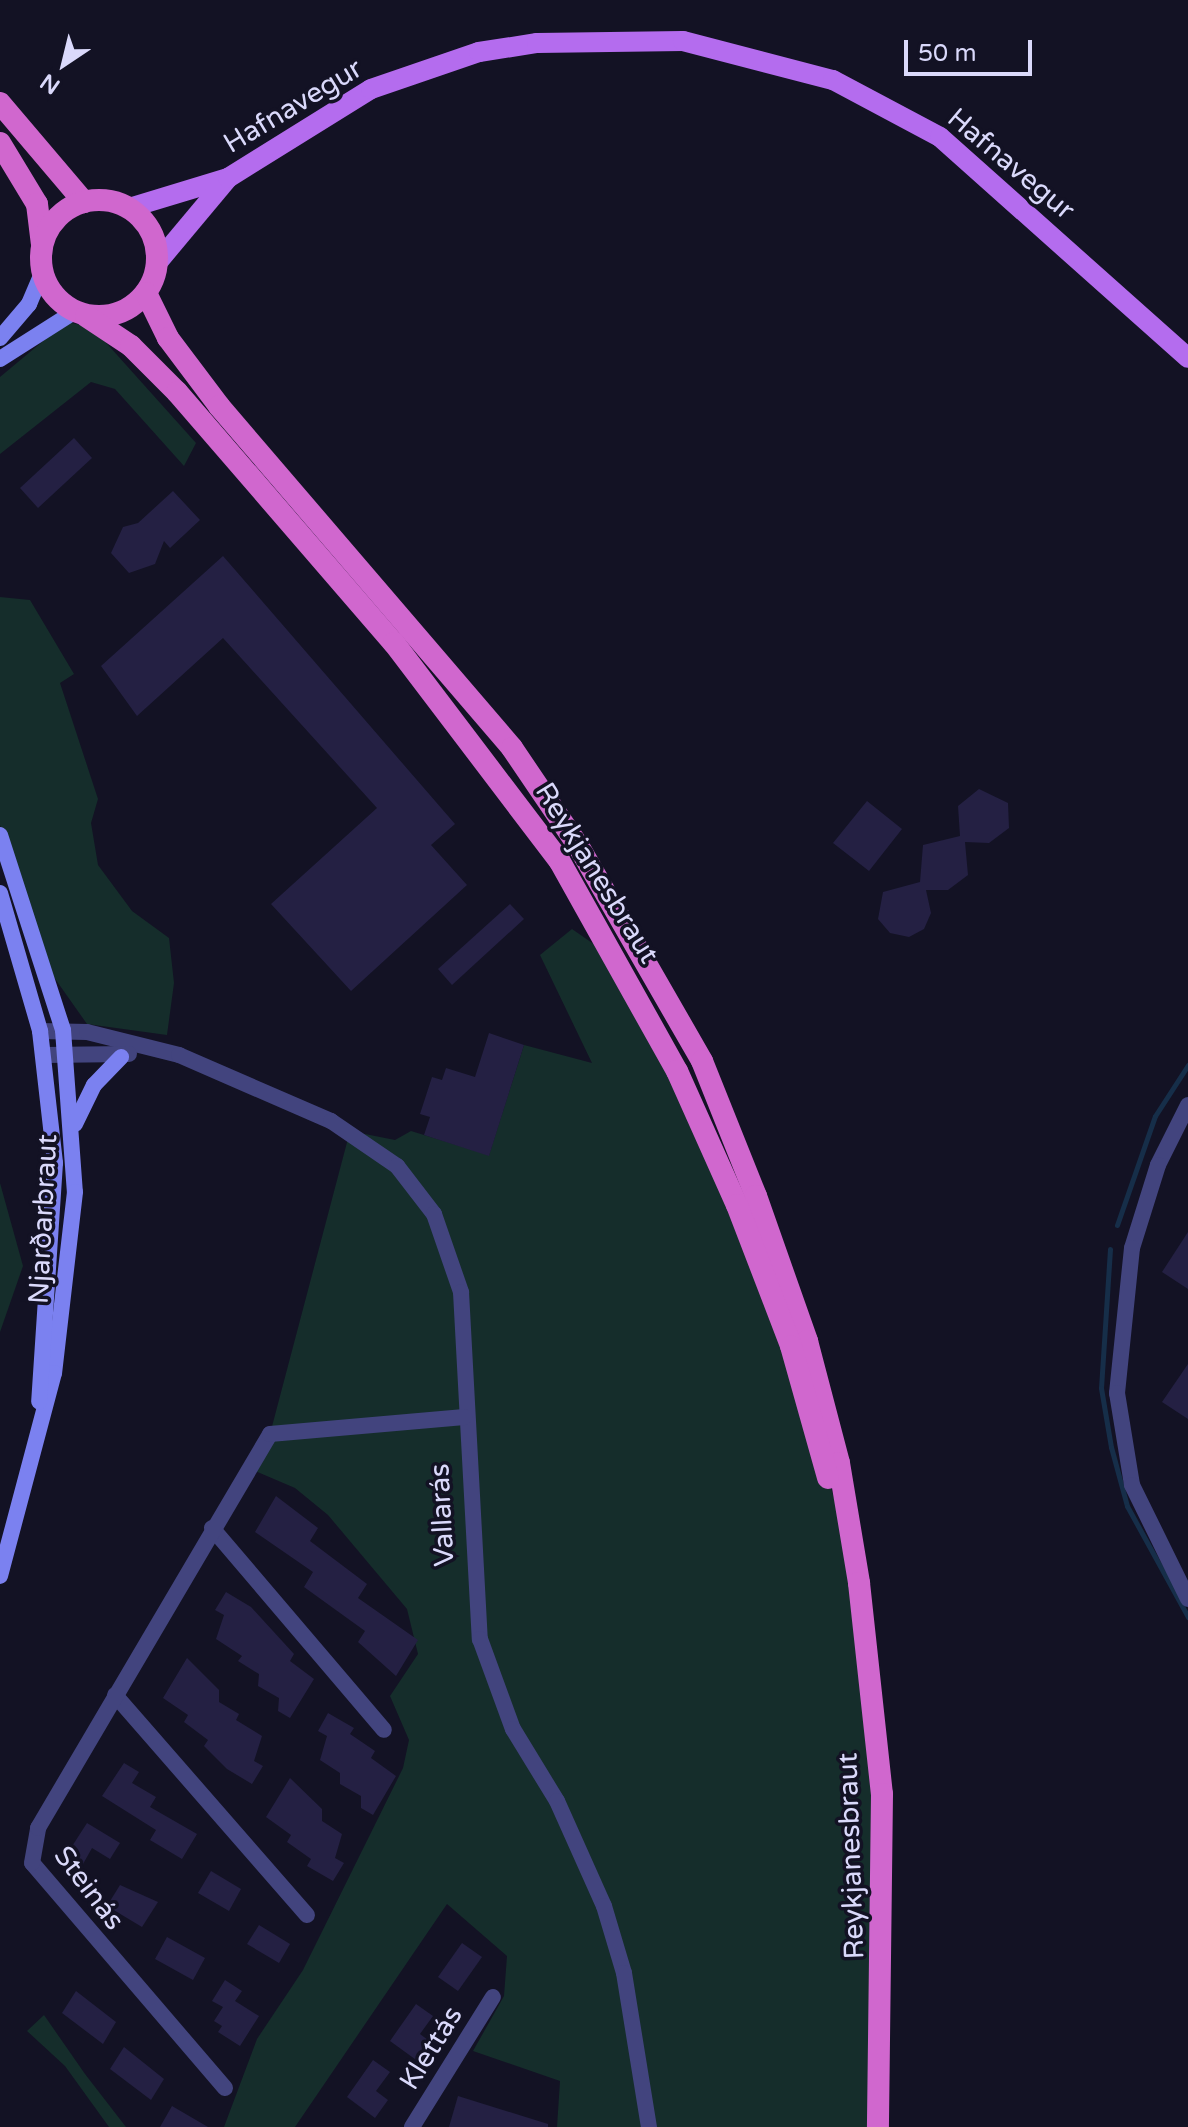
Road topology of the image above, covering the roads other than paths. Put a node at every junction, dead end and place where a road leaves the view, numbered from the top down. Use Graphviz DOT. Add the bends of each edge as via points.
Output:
graph roads {
  1 [pos="0,103"];
  2 [pos="0,143"];
  3 [pos="228,178"];
  4 [pos="84,202"];
  5 [pos="129,208"];
  6 [pos="42,243"];
  7 [pos="157,263"];
  8 [pos="42,273"];
  9 [pos="146,293"];
  10 [pos="80,314"];
  11 [pos="0,338"];
  12 [pos="1188,358"];
  13 [pos="0,359"];
  14 [pos="0,835"];
  15 [pos="0,893"];
  16 [pos="63,1030"];
  17 [pos="40,1031"];
  18 [pos="144,1049"];
  19 [pos="67,1053"];
  20 [pos="44,1055"];
  21 [pos="121,1057"];
  22 [pos="1188,1105"];
  23 [pos="75,1125"];
  24 [pos="464,1417"];
  25 [pos="37,1423"];
  26 [pos="212,1528"];
  27 [pos="0,1576"];
  28 [pos="859,1583"];
  29 [pos="1188,1599"];
  30 [pos="115,1695"];
  31 [pos="384,1730"];
  32 [pos="307,1915"];
  33 [pos="493,1997"];
  34 [pos="225,2088"];
  35 [pos="412,2127"];
  36 [pos="649,2127"];
  37 [pos="878,2127"];
  1 -- 4 [label="highway"];
  2 -- 6 [label="highway" via="37,204"];
  3 -- 5 [label="main road, Hafnavegur"];
  3 -- 7 [label="main road, Hafnavegur"];
  3 -- 12 [label="main road, Hafnavegur" via="371,89 479,52 615,37 716,46 833,80 940,137"];
  4 -- 5 [label="highway"];
  4 -- 6 [label="highway" via="58,217"];
  5 -- 7 [label="highway" via="151,231"];
  6 -- 8 [label="highway"];
  7 -- 9 [label="highway"];
  8 -- 10 [label="highway"];
  8 -- 11 [label="main road" via="29,304"];
  9 -- 10 [label="highway" via="120,313"];
  9 -- 28 [label="highway, Reykjanesbraut" via="168,338 219,406 512,748 579,847 694,1047 807,1341 839,1463"];
  10 -- 13 [label="main road"];
  10 -- 28 [label="highway, Reykjanesbraut" via="131,346 177,392 394,643 559,860 670,1058 737,1205 791,1346"];
  14 -- 16 [label="main road, Njarðarbraut"];
  15 -- 17 [label="main road, Njarðarbraut"];
  16 -- 17 [label="street, Vallarás"];
  16 -- 18 [label="street, Vallarás"];
  16 -- 19 [label="main road, Njarðarbraut"];
  17 -- 20 [label="main road, Njarðarbraut"];
  18 -- 21 [label="street"];
  18 -- 24 [label="street, Vallarás" via="179,1055 350,1131 412,1182 443,1230 459,1277"];
  19 -- 20 [label="street"];
  19 -- 21 [label="street"];
  19 -- 23 [label="main road, Njarðarbraut"];
  20 -- 25 [label="main road, Njarðarbraut" via="54,1234"];
  21 -- 23 [label="main road" via="94,1085"];
  22 -- 29 [label="street" via="1158,1165 1132,1248 1117,1393 1136,1499"];
  23 -- 25 [label="main road, Njarðarbraut" via="63,1316"];
  24 -- 26 [label="street, Steinás" via="270,1434"];
  24 -- 36 [label="street, Vallarás" via="480,1639 513,1729 557,1801 604,1906 624,1973"];
  25 -- 27 [label="main road, Njarðarbraut"];
  26 -- 30 [label="street, Steinás"];
  26 -- 31 [label="street"];
  28 -- 37 [label="highway, Reykjanesbraut" via="882,1794"];
  30 -- 32 [label="street"];
  30 -- 34 [label="street, Steinás" via="38,1828 32,1863"];
  33 -- 35 [label="street, Klettás"];
}
